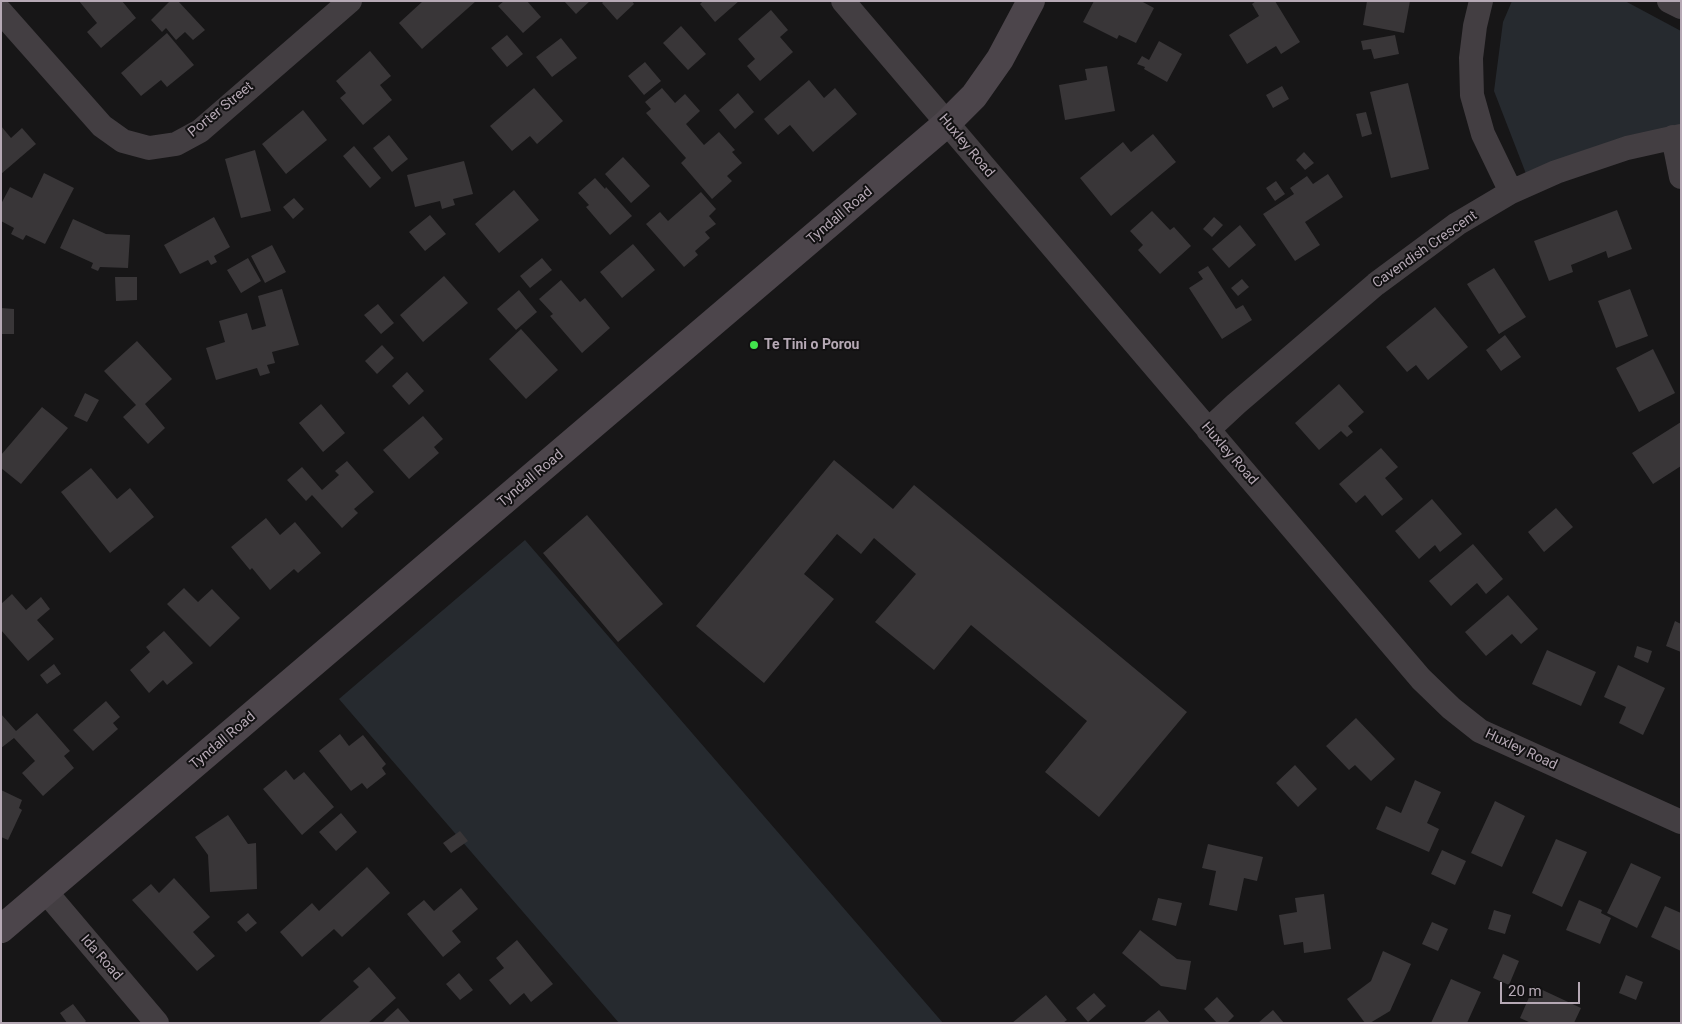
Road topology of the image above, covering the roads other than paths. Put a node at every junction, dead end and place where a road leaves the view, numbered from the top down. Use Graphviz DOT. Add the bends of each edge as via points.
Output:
graph roads {
  1 [pos="350,1"];
  2 [pos="843,1"];
  3 [pos="1031,1"];
  4 [pos="1481,1"];
  5 [pos="1670,1"];
  6 [pos="1681,7"];
  7 [pos="1,12"];
  8 [pos="946,124"];
  9 [pos="1677,137"];
  10 [pos="1681,177"];
  11 [pos="1511,192"];
  12 [pos="1208,430"];
  13 [pos="1681,822"];
  14 [pos="46,892"];
  15 [pos="1,929"];
  16 [pos="157,1023"];
  1 -- 7 [label="street, Porter Street" via="200,131 176,144 149,148 123,141 102,126"];
  2 -- 8 [label="street, Huxley Road"];
  3 -- 8 [label="street, Tyndall Road" via="1000,59 974,96"];
  4 -- 11 [label="street" via="1471,58 1472,95 1483,134"];
  5 -- 6 [label="street"];
  8 -- 12 [label="street, Huxley Road"];
  8 -- 14 [label="street, Tyndall Road"];
  9 -- 10 [label="street"];
  9 -- 11 [label="street, Cavendish Crescent" via="1592,158"];
  11 -- 12 [label="street, Cavendish Crescent" via="1457,224 1376,284"];
  12 -- 13 [label="street, Huxley Road" via="1422,679 1451,708 1480,731"];
  14 -- 15 [label="street, Tyndall Road"];
  14 -- 16 [label="street, Ida Road"];
}
